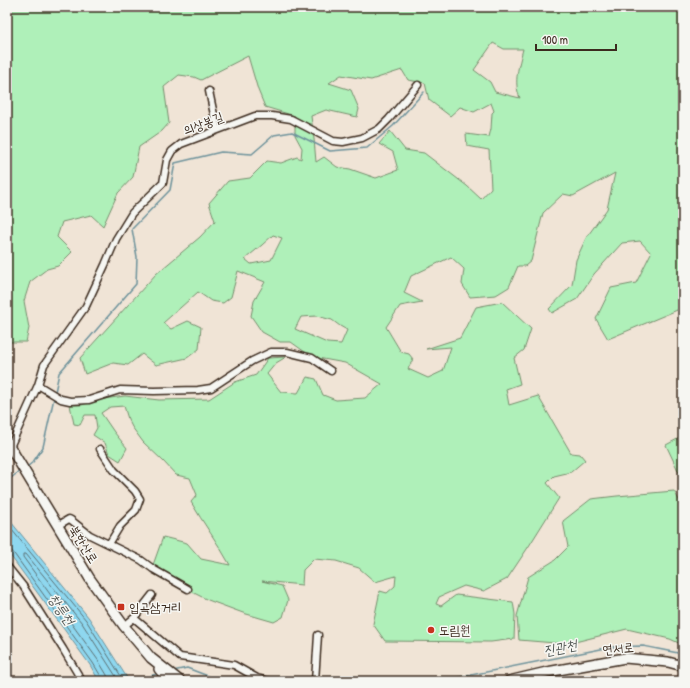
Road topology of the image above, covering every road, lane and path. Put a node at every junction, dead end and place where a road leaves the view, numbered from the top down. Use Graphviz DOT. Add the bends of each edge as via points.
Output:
graph roads {
  1 [pos="418,85"];
  2 [pos="209,91"];
  3 [pos="217,129"];
  4 [pos="331,371"];
  5 [pos="38,386"];
  6 [pos="9,444"];
  7 [pos="100,449"];
  8 [pos="58,526"];
  9 [pos="109,544"];
  10 [pos="7,566"];
  11 [pos="188,589"];
  12 [pos="152,595"];
  13 [pos="134,618"];
  14 [pos="124,626"];
  15 [pos="318,635"];
  16 [pos="151,658"];
  17 [pos="683,666"];
  18 [pos="82,681"];
  19 [pos="169,681"];
  20 [pos="180,681"];
  21 [pos="268,681"];
  22 [pos="315,681"];
  23 [pos="509,681"];
  1 -- 3 [label="street, 의상봉길" via="389,120 362,138 343,142 333,141 291,119 272,116 255,116"];
  2 -- 3 [label="street"];
  3 -- 5 [label="street, 의상봉길" via="181,144 172,151 167,160 163,183 132,213 116,239 86,306 44,365"];
  4 -- 5 [label="street" via="312,358 287,352 271,352 252,361 211,388 198,390 120,390 89,400 70,401 61,399"];
  5 -- 6 [label="street, 의상봉길"];
  6 -- 8 [label="main road, 북한산로"];
  7 -- 9 [label="street" via="114,470 140,499 136,510 120,526"];
  8 -- 9 [label="street" via="69,519 90,535"];
  8 -- 14 [label="main road, 북한산로"];
  9 -- 11 [label="street"];
  10 -- 18 [label="street" via="23,586"];
  12 -- 13 [label="street"];
  13 -- 14 [label="street"];
  13 -- 21 [label="street" via="180,657 234,665"];
  14 -- 16 [label="main road, 북한산로"];
  15 -- 22 [label="street"];
  16 -- 19 [label="main road"];
  16 -- 20 [label="main road"];
  17 -- 23 [label="main road, 연서로" via="625,658"];
}
